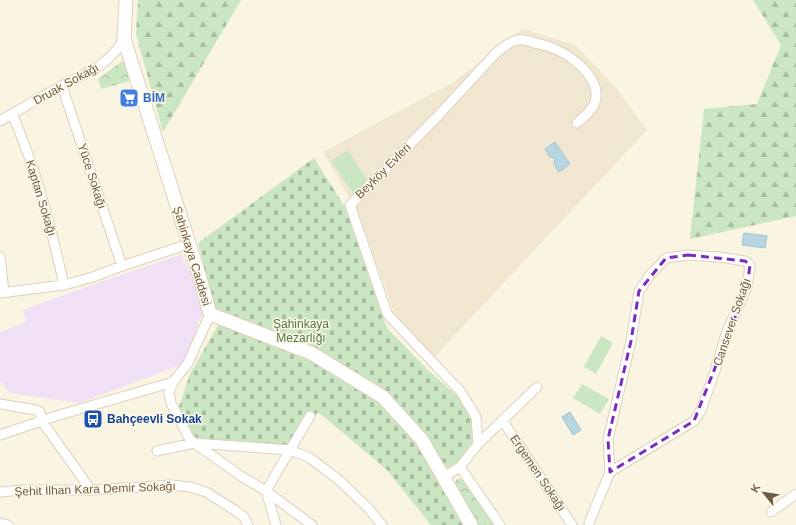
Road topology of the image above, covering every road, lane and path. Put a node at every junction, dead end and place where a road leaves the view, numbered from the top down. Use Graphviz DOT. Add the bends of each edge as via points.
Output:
graph roads {
  1 [pos="126,0"];
  2 [pos="124,40"];
  3 [pos="62,86"];
  4 [pos="12,114"];
  5 [pos="0,121"];
  6 [pos="577,123"];
  7 [pos="189,244"];
  8 [pos="0,257"];
  9 [pos="122,266"];
  10 [pos="64,285"];
  11 [pos="2,292"];
  12 [pos="210,314"];
  13 [pos="173,382"];
  14 [pos="537,387"];
  15 [pos="0,404"];
  16 [pos="310,416"];
  17 [pos="41,420"];
  18 [pos="503,421"];
  19 [pos="0,435"];
  20 [pos="194,443"];
  21 [pos="478,444"];
  22 [pos="290,450"];
  23 [pos="157,451"];
  24 [pos="460,467"];
  25 [pos="610,472"];
  26 [pos="444,477"];
  27 [pos="91,490"];
  28 [pos="266,491"];
  29 [pos="0,492"];
  30 [pos="796,494"];
  31 [pos="772,512"];
  32 [pos="0,524"];
  33 [pos="591,524"];
  34 [pos="8,525"];
  35 [pos="248,525"];
  36 [pos="276,525"];
  37 [pos="312,525"];
  38 [pos="382,525"];
  39 [pos="471,525"];
  40 [pos="500,525"];
  41 [pos="572,525"];
  42 [pos="578,525"];
  1 -- 2 [label="street, Şahinkaya Caddesi"];
  2 -- 3 [label="street, Druak Sokağı" via="112,56 98,67"];
  2 -- 7 [label="street, Şahinkaya Caddesi"];
  3 -- 4 [label="street, Druak Sokağı"];
  3 -- 9 [label="street, Yüce Sokağı"];
  4 -- 5 [label="street, Druak Sokağı"];
  4 -- 10 [label="street, Kaptan Sokağı" via="52,230"];
  6 -- 21 [label="street, Beyköy Evleri" via="594,105 596,92 591,78 571,58 552,47 517,40 496,53 436,118 350,204 387,313 461,392 476,417"];
  7 -- 9 [label="street"];
  7 -- 12 [label="street, Şahinkaya Caddesi"];
  8 -- 11 [label="street"];
  9 -- 10 [label="street"];
  10 -- 11 [label="street"];
  12 -- 13 [label="street" via="188,363"];
  12 -- 26 [label="street, Şahinkaya Caddesi" via="311,353 383,397 422,440"];
  13 -- 17 [label="street"];
  13 -- 20 [label="street" via="169,392 171,403 187,435"];
  14 -- 18 [label="street"];
  15 -- 17 [label="street" via="36,410 40,412"];
  16 -- 22 [label="street"];
  17 -- 19 [label="street"];
  17 -- 27 [label="street"];
  18 -- 21 [label="street"];
  18 -- 41 [label="street, Ergemen Sokağı"];
  20 -- 22 [label="street"];
  20 -- 23 [label="street"];
  20 -- 28 [label="street"];
  21 -- 24 [label="street"];
  22 -- 28 [label="street"];
  22 -- 38 [label="street" via="310,458 340,480"];
  24 -- 26 [label="street"];
  24 -- 40 [label="street"];
  25 -- 25 [label="street, Cansever Sokağı" via="694,421 701,410 727,331 747,286 750,265 745,261 688,255 666,258 639,291 631,341 608,439"];
  25 -- 33 [label="street, Cansever Sokağı"];
  26 -- 39 [label="street, Şahinkaya Caddesi"];
  27 -- 29 [label="street, Şehit İlhan Kara Demir Sokağı"];
  27 -- 35 [label="street, Şehit İlhan Kara Demir Sokağı" via="171,485 190,487 217,499 244,517"];
  28 -- 36 [label="street"];
  28 -- 37 [label="street"];
  30 -- 31 [label="street"];
  32 -- 34 [label="street"];
  33 -- 42 [label="street, Cansever Sokağı"];
}
